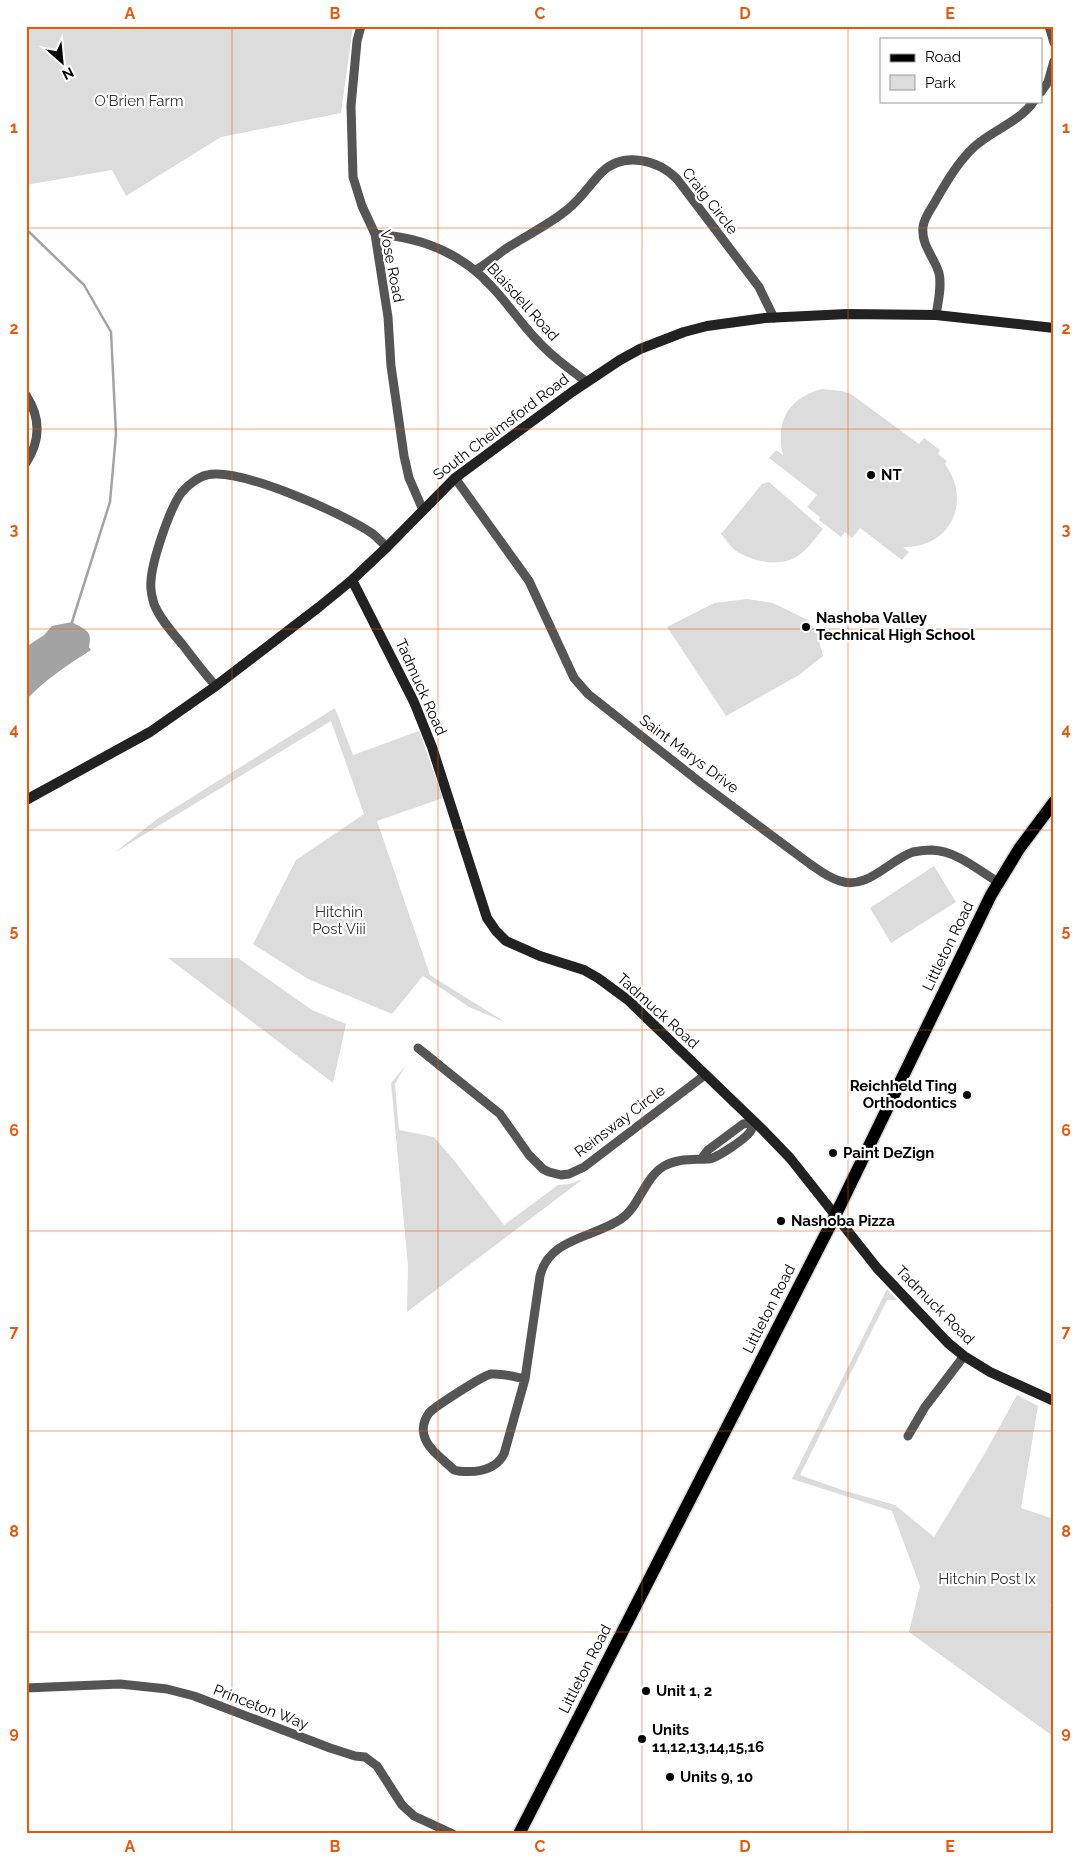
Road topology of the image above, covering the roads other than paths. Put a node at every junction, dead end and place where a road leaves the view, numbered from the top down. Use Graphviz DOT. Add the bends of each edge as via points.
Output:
graph roads {
  1 [pos="361,26"];
  2 [pos="1049,26"];
  3 [pos="1054,43"];
  4 [pos="1054,61"];
  5 [pos="1052,79"];
  6 [pos="1042,91"];
  7 [pos="1033,102"];
  8 [pos="375,234"];
  9 [pos="476,270"];
  10 [pos="936,315"];
  11 [pos="774,318"];
  12 [pos="1054,328"];
  13 [pos="587,382"];
  14 [pos="26,395"];
  15 [pos="26,464"];
  16 [pos="455,478"];
  17 [pos="423,510"];
  18 [pos="387,547"];
  19 [pos="352,580"];
  20 [pos="216,686"];
  21 [pos="26,800"];
  22 [pos="1054,802"];
  23 [pos="998,882"];
  24 [pos="418,1048"];
  25 [pos="705,1075"];
  26 [pos="755,1122"];
  27 [pos="836,1214"];
  28 [pos="964,1356"];
  29 [pos="526,1378"];
  30 [pos="1054,1401"];
  31 [pos="908,1436"];
  32 [pos="26,1688"];
  33 [pos="453,1834"];
  34 [pos="519,1834"];
  1 -- 8 [label="street, Vose Road" via="351,106 354,177 356,191"];
  2 -- 3 [label="street"];
  4 -- 5 [label="street"];
  5 -- 6 [label="street"];
  7 -- 10 [label="street" via="1027,111 974,147 954,170 926,216 924,244 938,273 940,288"];
  8 -- 9 [label="street, Blaisdell Road" via="436,246"];
  8 -- 17 [label="street, Vose Road" via="404,456 408,478"];
  9 -- 11 [label="street, Craig Circle" via="568,209 603,171 614,164 643,160 655,163 677,179 758,287"];
  9 -- 13 [label="street, Blaisdell Road" via="534,337"];
  10 -- 11 [label="main road, South Chelmsford Road" via="847,314"];
  10 -- 12 [label="main road, South Chelmsford Road"];
  11 -- 13 [label="main road, South Chelmsford Road" via="684,332 640,349"];
  13 -- 16 [label="main road, South Chelmsford Road"];
  14 -- 15 [label="street" via="34,406 38,430 37,443"];
  16 -- 17 [label="main road, South Chelmsford Road"];
  16 -- 23 [label="street, Saint Marys Drive" via="529,581 574,678 588,694 701,783 810,864 842,882 860,882 914,852 934,850 964,860"];
  17 -- 18 [label="main road, South Chelmsford Road"];
  18 -- 19 [label="main road, South Chelmsford Road"];
  18 -- 20 [label="street" via="354,523 263,484 220,473 205,475 192,482 170,514 154,567 151,592 160,615"];
  19 -- 20 [label="main road, South Chelmsford Road"];
  19 -- 25 [label="main road, Tadmuck Road" via="414,702 432,747 487,918 496,931 506,941 584,970 603,982 647,1018"];
  20 -- 21 [label="main road, South Chelmsford Road" via="150,732"];
  22 -- 23 [label="main road, Littleton Road" via="1018,849"];
  23 -- 27 [label="main road, Littleton Road"];
  24 -- 25 [label="street, Reinsway Circle" via="500,1114 536,1162 561,1176 584,1166"];
  25 -- 26 [label="main road, Tadmuck Road"];
  26 -- 27 [label="main road, Tadmuck Road"];
  26 -- 29 [label="street" via="749,1133 718,1156 680,1160 665,1166 621,1219 567,1243 549,1257 540,1276"];
  27 -- 28 [label="main road, Tadmuck Road" via="889,1281"];
  27 -- 34 [label="main road, Littleton Road"];
  28 -- 30 [label="main road, Tadmuck Road" via="990,1372"];
  28 -- 31 [label="street"];
  29 -- 29 [label="street" via="488,1375 434,1408 423,1424 428,1445 454,1470 492,1468 504,1454"];
  32 -- 33 [label="street, Princeton Way" via="120,1684 167,1689 194,1696 330,1748 365,1757 377,1766 402,1805 414,1816"];
}
